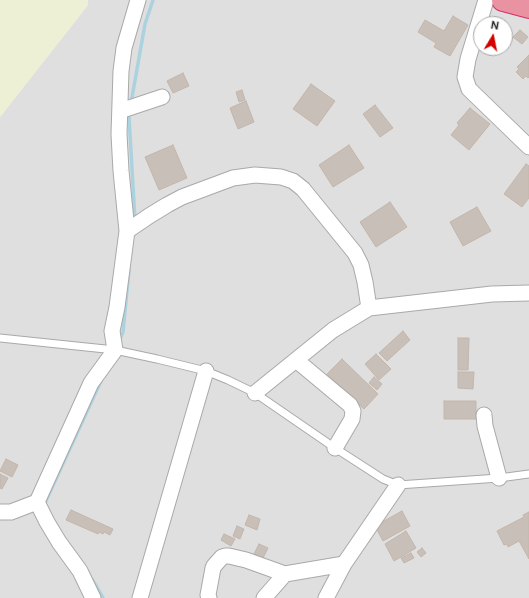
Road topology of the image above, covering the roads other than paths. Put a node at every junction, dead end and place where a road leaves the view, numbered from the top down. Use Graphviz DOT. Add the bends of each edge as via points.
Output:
graph roads {
  1 [pos="138,0"];
  2 [pos="486,0"];
  3 [pos="503,0"];
  4 [pos="529,7"];
  5 [pos="162,97"];
  6 [pos="120,111"];
  7 [pos="529,147"];
  8 [pos="127,232"];
  9 [pos="529,293"];
  10 [pos="369,308"];
  11 [pos="0,338"];
  12 [pos="115,350"];
  13 [pos="296,360"];
  14 [pos="206,371"];
  15 [pos="255,393"];
  16 [pos="484,415"];
  17 [pos="335,448"];
  18 [pos="529,474"];
  19 [pos="499,478"];
  20 [pos="398,485"];
  21 [pos="37,502"];
  22 [pos="0,512"];
  23 [pos="344,564"];
  24 [pos="285,574"];
  25 [pos="93,598"];
  26 [pos="140,598"];
  27 [pos="209,598"];
  28 [pos="264,598"];
  29 [pos="326,598"];
  1 -- 6 [label="street" via="124,48"];
  2 -- 7 [label="street" via="465,77 469,89"];
  3 -- 4 [label="highway"];
  5 -- 6 [label="street"];
  6 -- 8 [label="street" via="121,171"];
  8 -- 10 [label="street" via="166,205 233,178 255,175 281,177 303,189 355,253 361,264"];
  8 -- 12 [label="street" via="112,331"];
  9 -- 10 [label="street" via="492,294"];
  10 -- 13 [label="street" via="333,330"];
  11 -- 12 [label="lane"];
  12 -- 14 [label="lane"];
  12 -- 21 [label="street" via="91,382"];
  13 -- 15 [label="street"];
  13 -- 17 [label="street" via="350,405 353,411 352,419"];
  14 -- 15 [label="lane"];
  14 -- 26 [label="street"];
  15 -- 17 [label="lane"];
  16 -- 19 [label="street"];
  17 -- 20 [label="lane" via="383,479"];
  18 -- 19 [label="lane"];
  19 -- 20 [label="lane"];
  20 -- 23 [label="street"];
  21 -- 22 [label="street" via="11,512"];
  21 -- 25 [label="street" via="51,529 80,571"];
  23 -- 24 [label="street"];
  23 -- 29 [label="street"];
  24 -- 27 [label="street" via="246,560 225,556 214,566"];
  24 -- 28 [label="street"];
}
